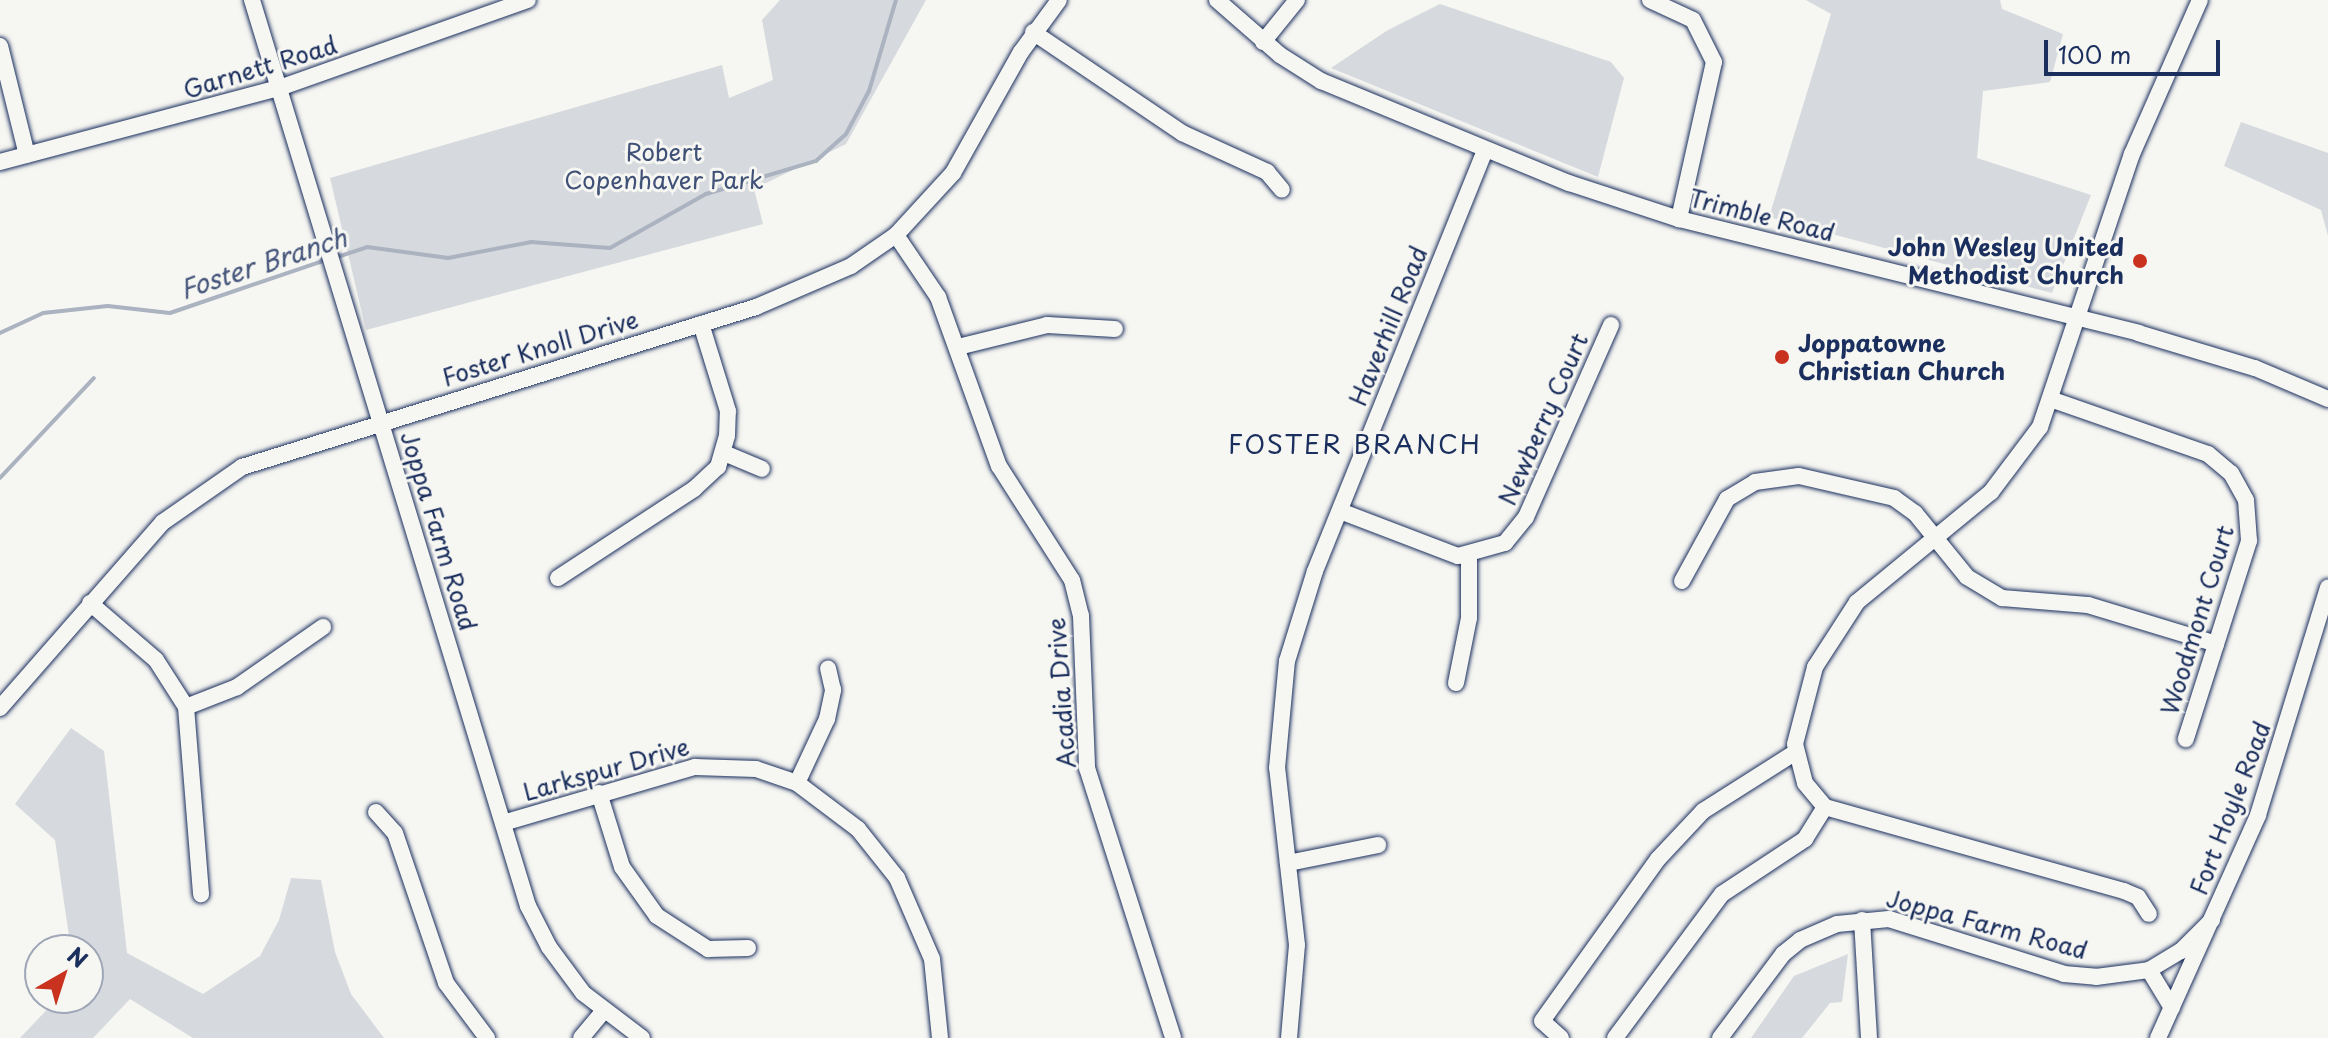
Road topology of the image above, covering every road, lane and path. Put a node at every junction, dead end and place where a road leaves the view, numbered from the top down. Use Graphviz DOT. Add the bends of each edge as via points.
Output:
graph roads {
  1 [pos="252,0"];
  2 [pos="528,0"];
  3 [pos="1059,0"];
  4 [pos="1217,0"];
  5 [pos="1297,0"];
  6 [pos="1650,0"];
  7 [pos="2200,0"];
  8 [pos="1033,32"];
  9 [pos="1263,42"];
  10 [pos="0,46"];
  11 [pos="279,88"];
  12 [pos="1485,150"];
  13 [pos="27,155"];
  14 [pos="0,162"];
  15 [pos="1282,190"];
  16 [pos="1679,219"];
  17 [pos="896,235"];
  18 [pos="2078,319"];
  19 [pos="701,324"];
  20 [pos="1611,325"];
  21 [pos="1115,329"];
  22 [pos="958,347"];
  23 [pos="2328,399"];
  24 [pos="2053,400"];
  25 [pos="380,421"];
  26 [pos="724,453"];
  27 [pos="762,469"];
  28 [pos="1340,511"];
  29 [pos="1936,538"];
  30 [pos="1469,556"];
  31 [pos="558,578"];
  32 [pos="1682,581"];
  33 [pos="2328,588"];
  34 [pos="90,603"];
  35 [pos="323,627"];
  36 [pos="2216,644"];
  37 [pos="828,669"];
  38 [pos="1456,683"];
  39 [pos="186,707"];
  40 [pos="0,708"];
  41 [pos="2186,739"];
  42 [pos="1796,752"];
  43 [pos="797,783"];
  44 [pos="599,793"];
  45 [pos="1825,807"];
  46 [pos="376,812"];
  47 [pos="503,823"];
  48 [pos="1378,845"];
  49 [pos="1288,863"];
  50 [pos="201,894"];
  51 [pos="2149,914"];
  52 [pos="1862,920"];
  53 [pos="2212,920"];
  54 [pos="748,948"];
  55 [pos="2149,970"];
  56 [pos="2172,1008"];
  57 [pos="603,1012"];
  58 [pos="487,1038"];
  59 [pos="581,1038"];
  60 [pos="642,1038"];
  61 [pos="940,1038"];
  62 [pos="1173,1038"];
  63 [pos="1289,1038"];
  64 [pos="1561,1038"];
  65 [pos="1615,1038"];
  66 [pos="1720,1038"];
  67 [pos="1869,1038"];
  68 [pos="2158,1038"];
  1 -- 11 [label="street, Joppa Farm Road"];
  2 -- 11 [label="street, Garnett Road"];
  3 -- 8 [label="street, Foster Knoll Drive"];
  4 -- 9 [label="street, Trimble Road"];
  5 -- 9 [label="street"];
  6 -- 16 [label="street" via="1693,20 1714,62"];
  7 -- 18 [label="street" via="2132,154"];
  8 -- 15 [label="street" via="1182,133 1267,172"];
  8 -- 17 [label="street, Foster Knoll Drive" via="964,158"];
  9 -- 12 [label="street, Trimble Road" via="1348,94"];
  10 -- 13 [label="street"];
  11 -- 13 [label="street, Garnett Road"];
  11 -- 25 [label="street, Joppa Farm Road"];
  12 -- 16 [label="street, Trimble Road"];
  12 -- 28 [label="street, Haverhill Road"];
  13 -- 14 [label="street, Garnett Road"];
  16 -- 18 [label="street, Trimble Road"];
  17 -- 19 [label="street, Foster Knoll Drive" via="817,284"];
  17 -- 22 [label="street, Acadia Drive" via="938,297"];
  18 -- 23 [label="street, Trimble Road" via="2213,355"];
  18 -- 24 [label="street"];
  19 -- 25 [label="street, Foster Knoll Drive"];
  19 -- 26 [label="street" via="728,411"];
  20 -- 30 [label="street, Newberry Court" via="1520,528 1505,543"];
  21 -- 22 [label="street" via="1034,327"];
  22 -- 62 [label="street, Acadia Drive" via="999,466 1057,552 1076,591 1087,768"];
  24 -- 29 [label="street" via="2002,480"];
  24 -- 36 [label="street, Woodmont Court" via="2199,450 2238,482 2251,530"];
  25 -- 34 [label="street, Foster Knoll Drive" via="261,459 204,489 163,522"];
  25 -- 47 [label="street, Joppa Farm Road"];
  26 -- 27 [label="street"];
  26 -- 31 [label="street" via="707,480"];
  28 -- 30 [label="street" via="1432,548"];
  28 -- 49 [label="street, Haverhill Road" via="1296,624 1281,699 1277,768"];
  29 -- 32 [label="street" via="1915,513 1884,493 1783,476 1755,482 1727,499"];
  29 -- 36 [label="street" via="1967,577 2002,598 2088,605"];
  29 -- 42 [label="street" via="1874,586 1831,635 1806,691"];
  30 -- 38 [label="street" via="1469,618"];
  33 -- 53 [label="street, Fort Hoyle Road" via="2285,740"];
  34 -- 39 [label="street" via="156,660"];
  34 -- 40 [label="street, Foster Knoll Drive"];
  35 -- 39 [label="street" via="237,687"];
  36 -- 41 [label="street, Woodmont Court"];
  37 -- 43 [label="street" via="833,690 827,719"];
  39 -- 50 [label="street"];
  42 -- 45 [label="street" via="1805,783"];
  42 -- 64 [label="street" via="1703,811 1658,859 1542,1021"];
  43 -- 44 [label="street, Larkspur Drive" via="756,769 710,765"];
  43 -- 61 [label="street, Larkspur Drive" via="858,829 897,878 932,959"];
  44 -- 47 [label="street, Larkspur Drive"];
  44 -- 54 [label="street" via="622,867 657,916 708,949"];
  45 -- 51 [label="street" via="2124,891 2138,897"];
  45 -- 65 [label="street" via="1805,839 1722,894"];
  46 -- 58 [label="street" via="395,833 446,983"];
  47 -- 57 [label="street, Joppa Farm Road" via="537,925 566,972"];
  48 -- 49 [label="street"];
  49 -- 63 [label="street, Haverhill Road" via="1297,968"];
  52 -- 55 [label="street, Joppa Farm Road" via="1889,919 2064,974 2096,977"];
  52 -- 66 [label="street, Joppa Farm Road" via="1800,940 1771,968"];
  52 -- 67 [label="street"];
  53 -- 55 [label="street, Joppa Farm Road" via="2181,951"];
  53 -- 56 [label="street, Fort Hoyle Road"];
  55 -- 56 [label="street"];
  56 -- 68 [label="street, Fort Hoyle Road"];
  57 -- 59 [label="street"];
  57 -- 60 [label="street, Joppa Farm Road"];
}
